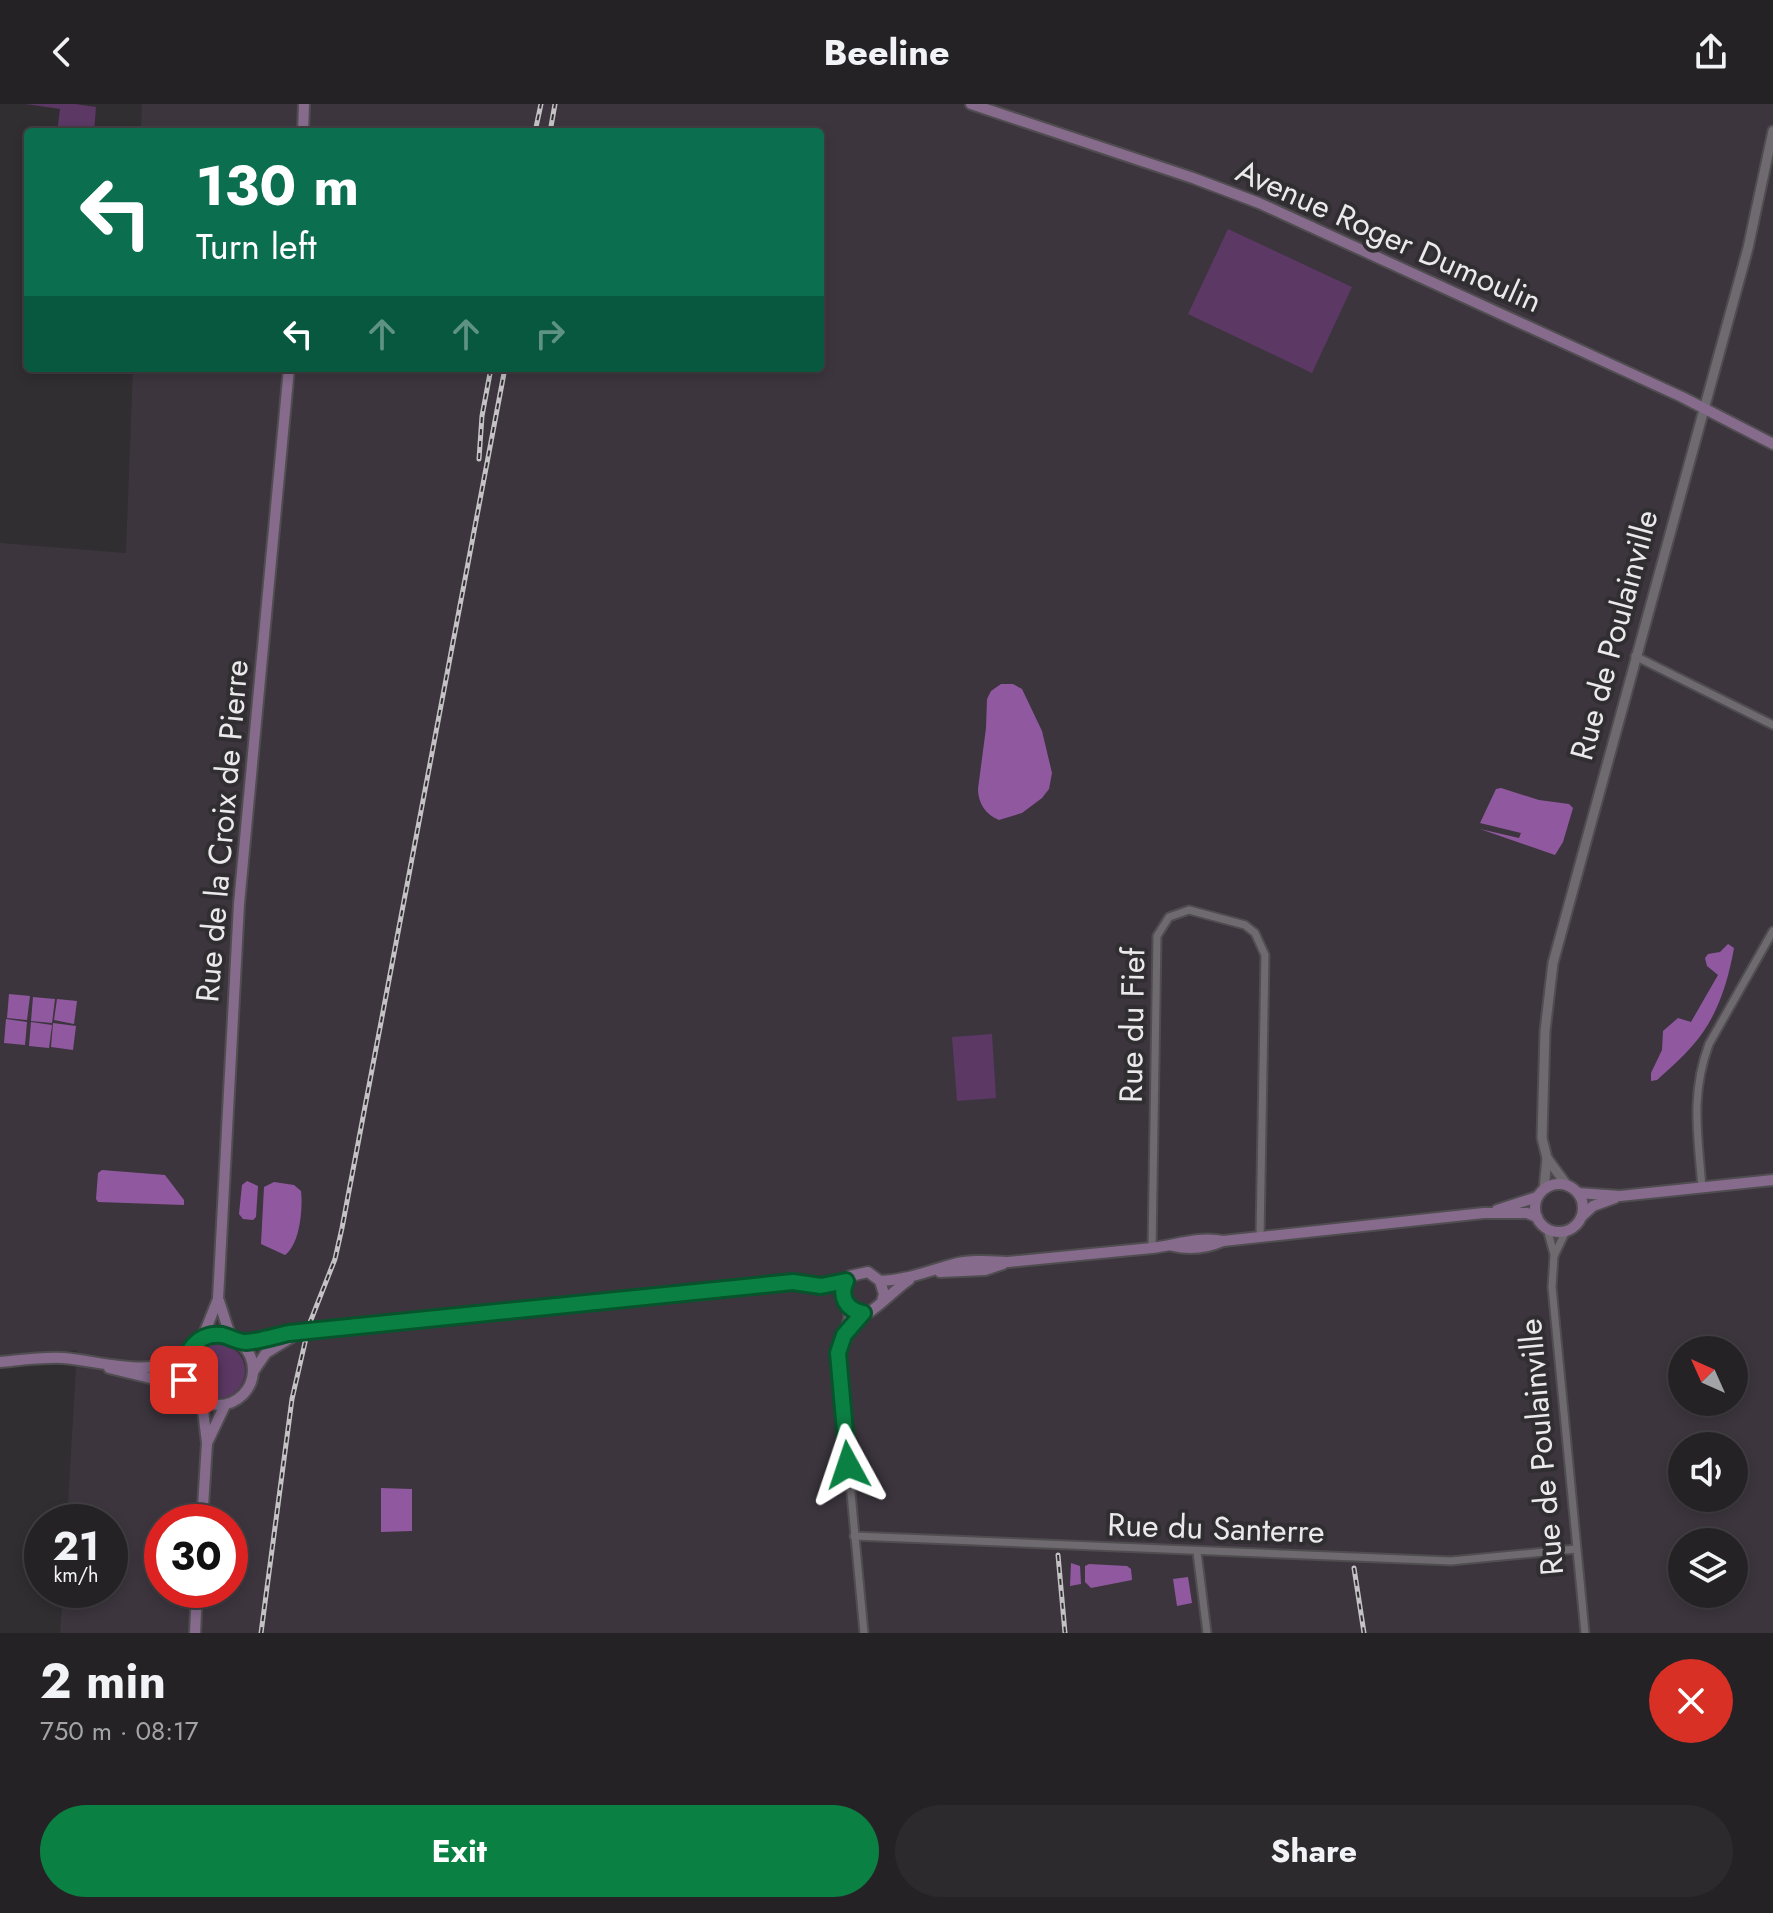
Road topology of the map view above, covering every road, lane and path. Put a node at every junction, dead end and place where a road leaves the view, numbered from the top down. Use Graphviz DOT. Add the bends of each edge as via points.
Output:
graph roads {
  1 [pos="304,104"];
  2 [pos="971,104"];
  3 [pos="303,128"];
  4 [pos="1773,131"];
  5 [pos="289,372"];
  6 [pos="1703,409"];
  7 [pos="1773,444"];
  8 [pos="1635,656"];
  9 [pos="1773,725"];
  10 [pos="1773,931"];
  11 [pos="1547,1158"];
  12 [pos="1772,1182"];
  13 [pos="1566,1184"];
  14 [pos="1702,1188"];
  15 [pos="1540,1193"];
  16 [pos="1578,1193"];
  17 [pos="1620,1196"];
  18 [pos="1484,1213"];
  19 [pos="1582,1216"];
  20 [pos="1537,1217"];
  21 [pos="1547,1229"];
  22 [pos="1566,1231"];
  23 [pos="1260,1237"];
  24 [pos="1152,1248"];
  25 [pos="1554,1256"];
  26 [pos="911,1279"];
  27 [pos="846,1281"];
  28 [pos="880,1281"];
  29 [pos="821,1286"];
  30 [pos="218,1299"];
  31 [pos="882,1301"];
  32 [pos="845,1302"];
  33 [pos="863,1313"];
  34 [pos="299,1334"];
  35 [pos="844,1335"];
  36 [pos="202,1339"];
  37 [pos="234,1340"];
  38 [pos="185,1356"];
  39 [pos="0,1362"];
  40 [pos="100,1364"];
  41 [pos="253,1372"];
  42 [pos="187,1387"];
  43 [pos="202,1402"];
  44 [pos="225,1405"];
  45 [pos="207,1443"];
  46 [pos="203,1504"];
  47 [pos="854,1536"];
  48 [pos="1576,1549"];
  49 [pos="1197,1552"];
  50 [pos="196,1608"];
  51 [pos="195,1633"];
  52 [pos="864,1633"];
  53 [pos="1207,1633"];
  54 [pos="1585,1633"];
  1 -- 3 [label="main road"];
  2 -- 6 [label="main road, Avenue Roger Dumoulin" via="1259,203"];
  4 -- 6 [label="street, Rue de Poulainville" via="1748,248"];
  5 -- 30 [label="main road, Rue de la Croix de Pierre" via="239,904"];
  6 -- 7 [label="main road, Avenue Roger Dumoulin"];
  6 -- 8 [label="street, Rue de Poulainville"];
  8 -- 9 [label="street"];
  8 -- 11 [label="street, Rue de Poulainville" via="1553,963 1542,1138"];
  10 -- 14 [label="street" via="1703,1060 1695,1109"];
  11 -- 13 [label="street, Rue de Poulainville"];
  11 -- 15 [label="street, Rue de Poulainville"];
  12 -- 14 [label="main road"];
  13 -- 15 [label="main road"];
  13 -- 16 [label="main road"];
  14 -- 17 [label="main road"];
  15 -- 18 [label="main road"];
  15 -- 20 [label="main road"];
  16 -- 17 [label="main road"];
  16 -- 19 [label="main road"];
  17 -- 19 [label="main road"];
  18 -- 20 [label="main road"];
  18 -- 23 [label="main road"];
  19 -- 22 [label="main road"];
  20 -- 21 [label="main road"];
  21 -- 22 [label="main road"];
  21 -- 25 [label="street, Rue de Poulainville"];
  22 -- 25 [label="street, Rue de Poulainville"];
  23 -- 24 [label="main road" via="1210,1247"];
  23 -- 24 [label="street, Rue du Fief" via="1265,955 1245,925 1189,910 1169,917 1157,936"];
  24 -- 26 [label="main road" via="1008,1262"];
  25 -- 48 [label="street, Rue de Poulainville" via="1552,1287"];
  26 -- 28 [label="main road"];
  26 -- 31 [label="main road"];
  27 -- 28 [label="main road" via="863,1271"];
  27 -- 29 [label="main road"];
  27 -- 32 [label="main road"];
  28 -- 31 [label="main road"];
  29 -- 32 [label="main road"];
  29 -- 34 [label="main road" via="793,1282"];
  30 -- 36 [label="main road, Rue de la Croix de Pierre"];
  30 -- 37 [label="main road, Rue de la Croix de Pierre"];
  31 -- 33 [label="main road"];
  32 -- 33 [label="main road"];
  32 -- 35 [label="street"];
  33 -- 35 [label="street"];
  34 -- 37 [label="main road"];
  34 -- 41 [label="main road" via="266,1353"];
  35 -- 47 [label="street" via="838,1353"];
  36 -- 37 [label="main road" via="221,1335"];
  36 -- 38 [label="main road"];
  37 -- 41 [label="main road" via="247,1352"];
  38 -- 40 [label="main road" via="160,1366"];
  38 -- 42 [label="main road" via="182,1372"];
  39 -- 40 [label="main road" via="61,1358"];
  40 -- 42 [label="main road"];
  41 -- 44 [label="main road" via="244,1393"];
  42 -- 43 [label="main road"];
  43 -- 44 [label="main road"];
  43 -- 45 [label="main road"];
  44 -- 45 [label="main road"];
  45 -- 46 [label="main road"];
  47 -- 49 [label="street, Rue du Santerre"];
  47 -- 52 [label="street"];
  48 -- 49 [label="street, Rue du Santerre" via="1451,1561"];
  48 -- 54 [label="street, Rue de Poulainville"];
  49 -- 53 [label="street"];
  50 -- 51 [label="main road"];
}
